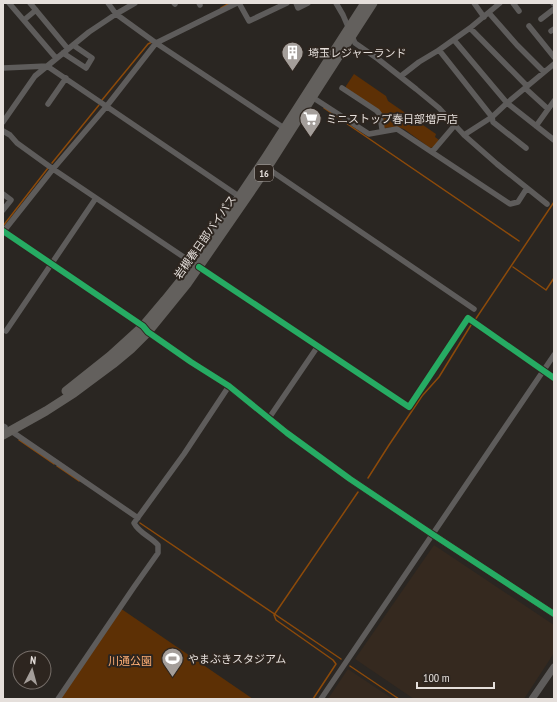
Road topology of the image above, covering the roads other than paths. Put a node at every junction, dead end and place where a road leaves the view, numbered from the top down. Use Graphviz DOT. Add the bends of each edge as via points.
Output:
graph roads {
  1 [pos="9,3"];
  2 [pos="30,3"];
  3 [pos="108,3"];
  4 [pos="135,3"];
  5 [pos="238,3"];
  6 [pos="287,3"];
  7 [pos="296,3"];
  8 [pos="308,3"];
  9 [pos="336,3"];
  10 [pos="365,3"];
  11 [pos="373,3"];
  12 [pos="474,3"];
  13 [pos="500,3"];
  14 [pos="513,3"];
  15 [pos="554,9"];
  16 [pos="36,10"];
  17 [pos="519,11"];
  18 [pos="489,13"];
  19 [pos="116,14"];
  20 [pos="484,17"];
  21 [pos="541,19"];
  22 [pos="24,20"];
  23 [pos="529,26"];
  24 [pos="470,28"];
  25 [pos="350,32"];
  26 [pos="454,40"];
  27 [pos="156,43"];
  28 [pos="73,45"];
  29 [pos="68,49"];
  30 [pos="439,50"];
  31 [pos="63,53"];
  32 [pos="554,57"];
  33 [pos="56,58"];
  34 [pos="554,64"];
  35 [pos="47,66"];
  36 [pos="3,68"];
  37 [pos="544,72"];
  38 [pos="401,76"];
  39 [pos="66,78"];
  40 [pos="526,87"];
  41 [pos="342,88"];
  42 [pos="312,97"];
  43 [pos="554,101"];
  44 [pos="507,103"];
  45 [pos="48,104"];
  46 [pos="106,106"];
  47 [pos="548,109"];
  48 [pos="492,117"];
  49 [pos="3,122"];
  50 [pos="455,125"];
  51 [pos="536,126"];
  52 [pos="284,128"];
  53 [pos="382,129"];
  54 [pos="3,131"];
  55 [pos="464,135"];
  56 [pos="553,138"];
  57 [pos="526,148"];
  58 [pos="432,152"];
  59 [pos="267,168"];
  60 [pos="53,169"];
  61 [pos="527,188"];
  62 [pos="3,194"];
  63 [pos="240,197"];
  64 [pos="96,198"];
  65 [pos="547,204"];
  66 [pos="3,210"];
  67 [pos="3,231"];
  68 [pos="51,264"];
  69 [pos="196,265"];
  70 [pos="474,309"];
  71 [pos="145,329"];
  72 [pos="6,331"];
  73 [pos="318,346"];
  74 [pos="554,355"];
  75 [pos="543,371"];
  76 [pos="554,378"];
  77 [pos="229,386"];
  78 [pos="269,418"];
  79 [pos="5,430"];
  80 [pos="138,518"];
  81 [pos="432,534"];
  82 [pos="554,614"];
  83 [pos="554,666"];
  84 [pos="58,699"];
  85 [pos="321,699"];
  86 [pos="532,699"];
  1 -- 22 [label="street"];
  2 -- 16 [label="street"];
  3 -- 19 [label="street"];
  4 -- 19 [label="street"];
  5 -- 6 [label="street" via="249,21"];
  5 -- 27 [label="street"];
  7 -- 8 [label="street" via="298,8"];
  9 -- 25 [label="street"];
  10 -- 25 [label="highway, 岩槻春日部バイパス / 16"];
  11 -- 25 [label="highway, 岩槻春日部バイパス / 16"];
  12 -- 20 [label="street"];
  13 -- 18 [label="street"];
  14 -- 17 [label="street"];
  15 -- 21 [label="street"];
  16 -- 22 [label="street"];
  16 -- 29 [label="street"];
  18 -- 20 [label="street"];
  18 -- 37 [label="street"];
  19 -- 27 [label="street"];
  19 -- 28 [label="street"];
  20 -- 24 [label="street"];
  22 -- 33 [label="street"];
  23 -- 32 [label="street"];
  24 -- 26 [label="street"];
  24 -- 40 [label="street"];
  25 -- 38 [label="street" via="355,43"];
  25 -- 42 [label="highway, 岩槻春日部バイパス / 16"];
  25 -- 52 [label="highway, 岩槻春日部バイパス / 16"];
  26 -- 30 [label="street"];
  26 -- 44 [label="street"];
  27 -- 46 [label="street"];
  27 -- 52 [label="street"];
  28 -- 29 [label="street"];
  28 -- 31 [label="street" via="92,58 86,68"];
  29 -- 31 [label="street"];
  30 -- 38 [label="street"];
  30 -- 48 [label="street"];
  31 -- 33 [label="street"];
  33 -- 35 [label="street"];
  34 -- 37 [label="street"];
  35 -- 36 [label="street"];
  35 -- 39 [label="street"];
  35 -- 49 [label="street" via="34,76"];
  37 -- 40 [label="street"];
  38 -- 50 [label="street"];
  39 -- 45 [label="street"];
  39 -- 46 [label="street"];
  40 -- 44 [label="street"];
  40 -- 47 [label="street"];
  41 -- 53 [label="street" via="377,111"];
  42 -- 58 [label="street" via="330,106 368,134 397,129"];
  42 -- 59 [label="highway, 岩槻春日部バイパス / 16"];
  43 -- 47 [label="street"];
  44 -- 48 [label="street"];
  44 -- 51 [label="street"];
  46 -- 60 [label="street"];
  46 -- 63 [label="street"];
  47 -- 51 [label="street"];
  48 -- 55 [label="street"];
  48 -- 57 [label="street" via="493,122"];
  50 -- 55 [label="street"];
  50 -- 58 [label="street"];
  51 -- 56 [label="street"];
  52 -- 63 [label="highway, 岩槻春日部バイパス / 16"];
  54 -- 60 [label="street"];
  55 -- 61 [label="street"];
  58 -- 61 [label="street" via="510,204 518,202"];
  59 -- 69 [label="highway, 岩槻春日部バイパス / 16"];
  59 -- 70 [label="street"];
  60 -- 64 [label="street"];
  60 -- 67 [label="street"];
  61 -- 65 [label="street"];
  62 -- 66 [label="street" via="11,200"];
  63 -- 69 [label="highway, 岩槻春日部バイパス / 16"];
  64 -- 68 [label="street"];
  64 -- 69 [label="street"];
  67 -- 68 [label="street"];
  68 -- 71 [label="street"];
  68 -- 72 [label="street"];
  69 -- 71 [label="highway, 岩槻春日部バイパス / 16" via="187,284"];
  69 -- 73 [label="street"];
  71 -- 77 [label="street"];
  71 -- 79 [label="highway, 岩槻春日部バイパス / 16" via="70,388"];
  73 -- 75 [label="street" via="410,407 468,318"];
  73 -- 78 [label="street"];
  74 -- 75 [label="street"];
  75 -- 76 [label="street"];
  75 -- 81 [label="street"];
  77 -- 78 [label="street"];
  77 -- 80 [label="street"];
  78 -- 81 [label="street" via="350,479"];
  79 -- 80 [label="street"];
  80 -- 84 [label="street" via="134,523 158,545 158,554"];
  81 -- 82 [label="street"];
  81 -- 85 [label="street"];
  83 -- 86 [label="street"];
}
